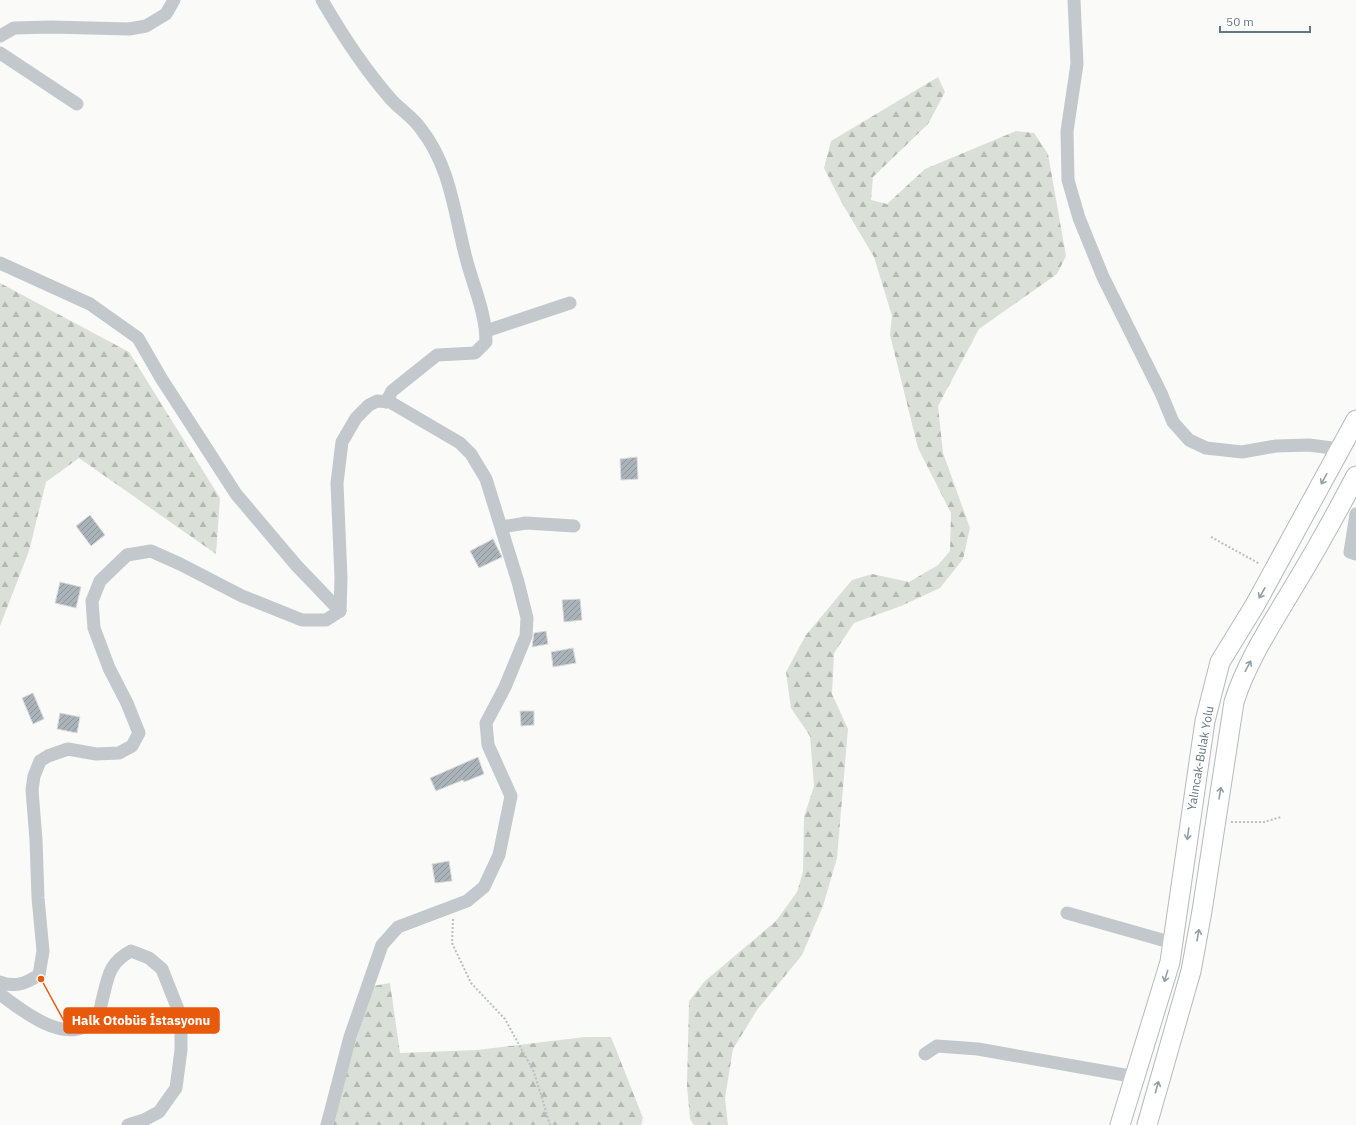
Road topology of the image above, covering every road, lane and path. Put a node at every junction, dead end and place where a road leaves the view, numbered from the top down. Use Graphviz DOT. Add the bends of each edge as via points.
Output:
graph roads {
  1 [pos="174,0"];
  2 [pos="322,0"];
  3 [pos="1074,0"];
  4 [pos="0,36"];
  5 [pos="0,53"];
  6 [pos="77,104"];
  7 [pos="0,263"];
  8 [pos="570,303"];
  9 [pos="486,332"];
  10 [pos="386,402"];
  11 [pos="1356,420"];
  12 [pos="1340,449"];
  13 [pos="1356,476"];
  14 [pos="1356,514"];
  15 [pos="502,526"];
  16 [pos="574,526"];
  17 [pos="1211,537"];
  18 [pos="1356,554"];
  19 [pos="1274,571"];
  20 [pos="340,611"];
  21 [pos="1282,817"];
  22 [pos="1216,822"];
  23 [pos="454,906"];
  24 [pos="1067,913"];
  25 [pos="1173,943"];
  26 [pos="0,982"];
  27 [pos="0,994"];
  28 [pos="925,1054"];
  29 [pos="1136,1076"];
  30 [pos="128,1125"];
  31 [pos="326,1125"];
  32 [pos="550,1125"];
  33 [pos="1120,1125"];
  34 [pos="1147,1125"];
  1 -- 4 [label="street" via="166,14 146,26 129,29 14,28"];
  2 -- 9 [label="street" via="378,85 421,128 439,158 486,323"];
  3 -- 12 [label="street" via="1077,64 1067,131 1068,180 1079,218 1103,277 1174,422 1189,440 1206,448 1242,452 1276,446 1309,445"];
  5 -- 6 [label="street"];
  7 -- 20 [label="street" via="90,304 138,338 236,494 296,565"];
  8 -- 9 [label="street"];
  9 -- 10 [label="street" via="486,342 475,353 437,356 392,391"];
  10 -- 15 [label="street" via="460,443 471,454 486,479"];
  10 -- 20 [label="street" via="377,401 369,405 356,418 342,442 337,483"];
  11 -- 12 [label="main road, Yalıncak-Bulak Yolu"];
  12 -- 19 [label="main road, Yalıncak-Bulak Yolu, one-way"];
  22 -- 13 [label="main road, Yalıncak-Bulak Yolu, one-way" via="1234,702 1241,679"];
  14 -- 18 [label="street" via="1350,552"];
  15 -- 16 [label="street" via="526,523"];
  15 -- 23 [label="street" via="526,618 526,636 505,687 486,723 488,745 511,796 498,855 484,886 467,901"];
  17 -- 19 [label="path"];
  19 -- 25 [label="main road, Yalıncak-Bulak Yolu, one-way" via="1220,662 1205,721"];
  20 -- 26 [label="street" via="326,620 302,620 242,596 151,550 127,555 100,581 92,601 94,628 139,733 132,746 120,753 96,754 68,749 48,756 40,762 32,790 43,951 39,975 26,982 9,986"];
  21 -- 22 [label="path" via="1264,822"];
  34 -- 22 [label="main road, Yalıncak-Bulak Yolu, one-way" via="1191,971"];
  23 -- 31 [label="street" via="398,926 382,945 350,1037"];
  23 -- 32 [label="path" via="452,943 471,983 505,1019 534,1072"];
  24 -- 25 [label="street"];
  25 -- 29 [label="main road, Yalıncak-Bulak Yolu, one-way" via="1170,962"];
  27 -- 30 [label="street" via="30,1017 63,1030 83,1027 98,1015 111,966 120,957 131,951 149,958 162,969 181,1017 181,1050 176,1088 159,1112"];
  28 -- 29 [label="street" via="937,1046 978,1049"];
  29 -- 33 [label="main road, Yalıncak-Bulak Yolu"];
}
